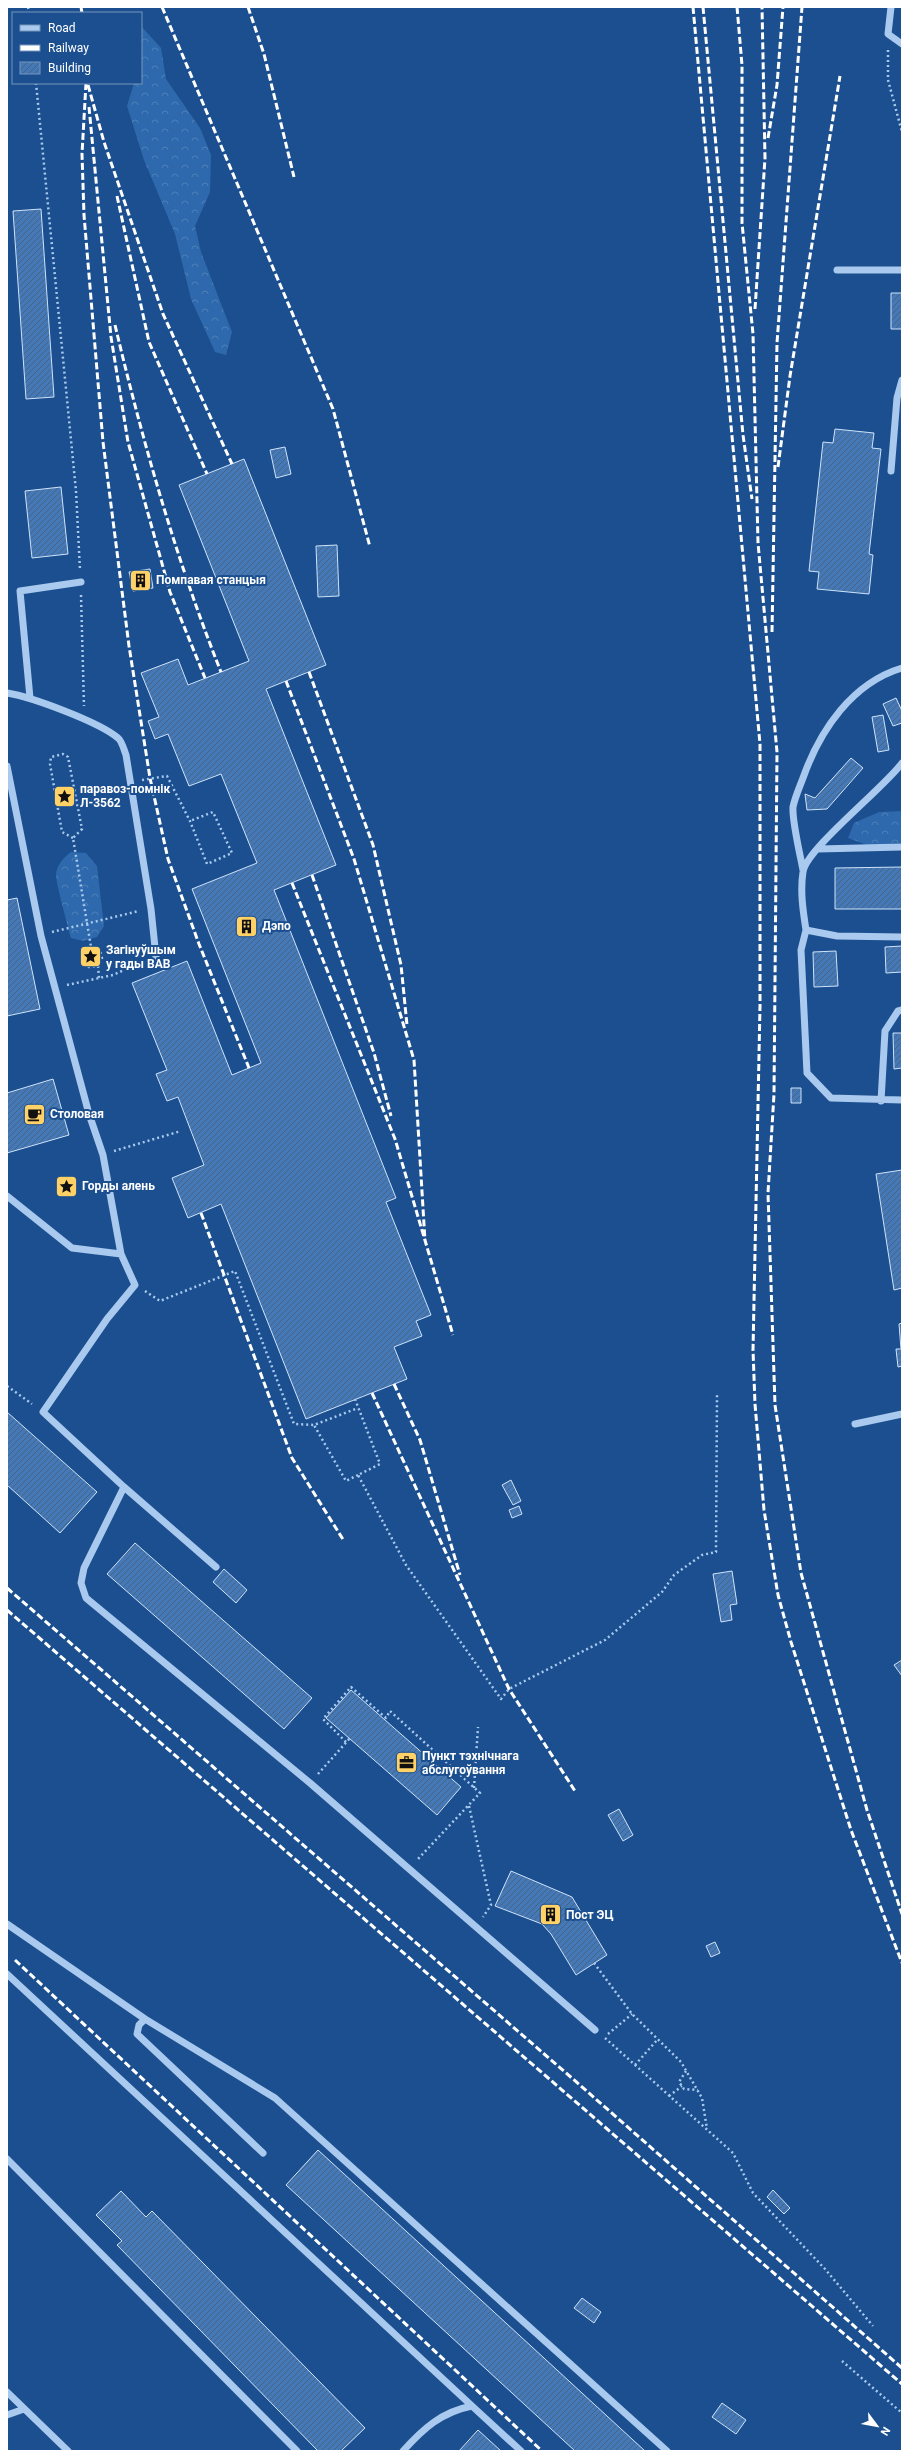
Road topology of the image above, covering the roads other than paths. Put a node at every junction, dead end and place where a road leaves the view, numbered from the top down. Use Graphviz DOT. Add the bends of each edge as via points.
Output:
graph roads {
  1 [pos="891,7"];
  2 [pos="902,44"];
  3 [pos="837,270"];
  4 [pos="902,270"];
  5 [pos="902,380"];
  6 [pos="891,471"];
  7 [pos="81,582"];
  8 [pos="902,668"];
  9 [pos="7,693"];
  10 [pos="30,698"];
  11 [pos="7,766"];
  12 [pos="901,767"];
  13 [pos="902,847"];
  14 [pos="818,848"];
  15 [pos="803,870"];
  16 [pos="806,930"];
  17 [pos="902,937"];
  18 [pos="156,957"];
  19 [pos="902,1010"];
  20 [pos="902,1100"];
  21 [pos="881,1101"];
  22 [pos="7,1196"];
  23 [pos="121,1254"];
  24 [pos="902,1414"];
  25 [pos="855,1424"];
  26 [pos="124,1488"];
  27 [pos="216,1567"];
  28 [pos="7,1924"];
  29 [pos="7,1974"];
  30 [pos="145,2019"];
  31 [pos="596,2030"];
  32 [pos="262,2153"];
  33 [pos="7,2159"];
  34 [pos="7,2392"];
  35 [pos="472,2406"];
  36 [pos="24,2409"];
  37 [pos="7,2415"];
  38 [pos="68,2451"];
  39 [pos="297,2451"];
  40 [pos="403,2451"];
  41 [pos="520,2451"];
  42 [pos="667,2451"];
  1 -- 2 [label="lane" via="888,34"];
  3 -- 4 [label="lane"];
  5 -- 6 [label="lane" via="897,398"];
  7 -- 10 [label="lane" via="20,591"];
  8 -- 15 [label="lane" via="888,673 860,690 837,713 811,757 793,807"];
  9 -- 10 [label="lane"];
  10 -- 18 [label="lane" via="119,739 126,754 151,909"];
  11 -- 23 [label="lane" via="41,936 89,1114 103,1155"];
  12 -- 14 [label="lane"];
  13 -- 14 [label="lane"];
  14 -- 15 [label="lane"];
  15 -- 16 [label="lane" via="802,900"];
  16 -- 17 [label="lane" via="837,936"];
  16 -- 21 [label="lane" via="801,950 808,1073 831,1098"];
  19 -- 21 [label="lane" via="898,1011 885,1031"];
  20 -- 21 [label="lane"];
  22 -- 23 [label="lane" via="72,1248"];
  23 -- 26 [label="lane" via="135,1285 107,1319 43,1412"];
  24 -- 25 [label="lane"];
  26 -- 27 [label="lane"];
  26 -- 31 [label="lane" via="84,1568 81,1583 86,1598 310,1783"];
  28 -- 30 [label="lane"];
  29 -- 35 [label="lane"];
  30 -- 32 [label="lane" via="139,2025 137,2034"];
  30 -- 42 [label="lane" via="275,2098"];
  33 -- 39 [label="lane"];
  34 -- 36 [label="lane"];
  35 -- 40 [label="lane" via="452,2410 421,2432"];
  35 -- 41 [label="lane"];
  36 -- 37 [label="lane"];
  36 -- 38 [label="lane"];
}
